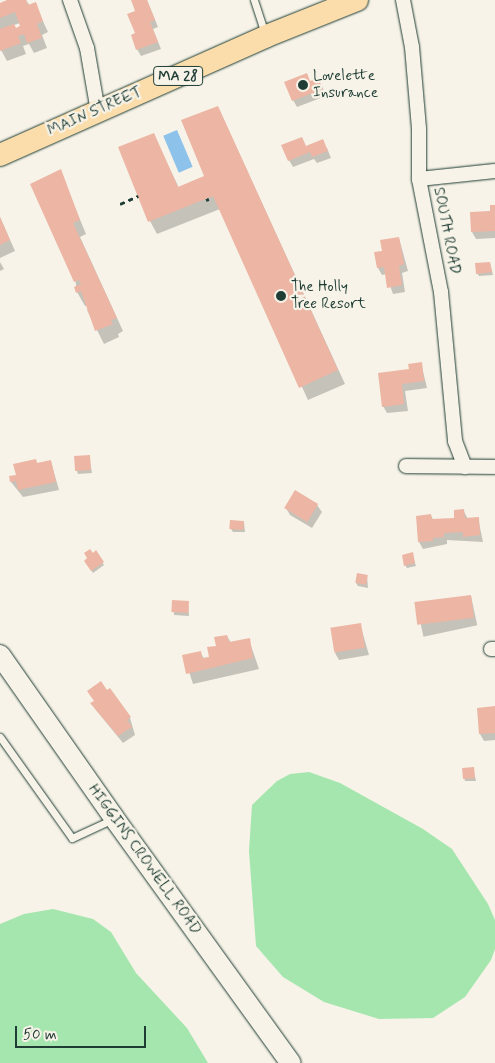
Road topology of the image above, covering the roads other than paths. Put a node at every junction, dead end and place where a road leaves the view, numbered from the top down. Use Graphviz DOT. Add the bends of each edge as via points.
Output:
graph roads {
  1 [pos="70,0"];
  2 [pos="254,0"];
  3 [pos="357,0"];
  4 [pos="403,0"];
  5 [pos="267,36"];
  6 [pos="98,112"];
  7 [pos="0,155"];
  8 [pos="495,171"];
  9 [pos="419,178"];
  10 [pos="406,466"];
  11 [pos="465,467"];
  12 [pos="495,467"];
  13 [pos="0,655"];
  14 [pos="0,736"];
  15 [pos="114,818"];
  16 [pos="291,1063"];
  1 -- 6 [label="street" via="87,48"];
  2 -- 5 [label="lane"];
  3 -- 5 [label="main road, MAIN STREET / MA 28"];
  4 -- 9 [label="street, SOUTH ROAD" via="412,47 419,129"];
  5 -- 6 [label="main road, MAIN STREET / MA 28"];
  6 -- 7 [label="main road, MAIN STREET / MA 28"];
  8 -- 9 [label="street"];
  9 -- 11 [label="street, SOUTH ROAD" via="441,292 454,441"];
  10 -- 11 [label="street"];
  11 -- 12 [label="street"];
  13 -- 15 [label="main road, HIGGINS CROWELL ROAD"];
  14 -- 15 [label="lane" via="72,838"];
  15 -- 16 [label="main road, HIGGINS CROWELL ROAD"];
}
